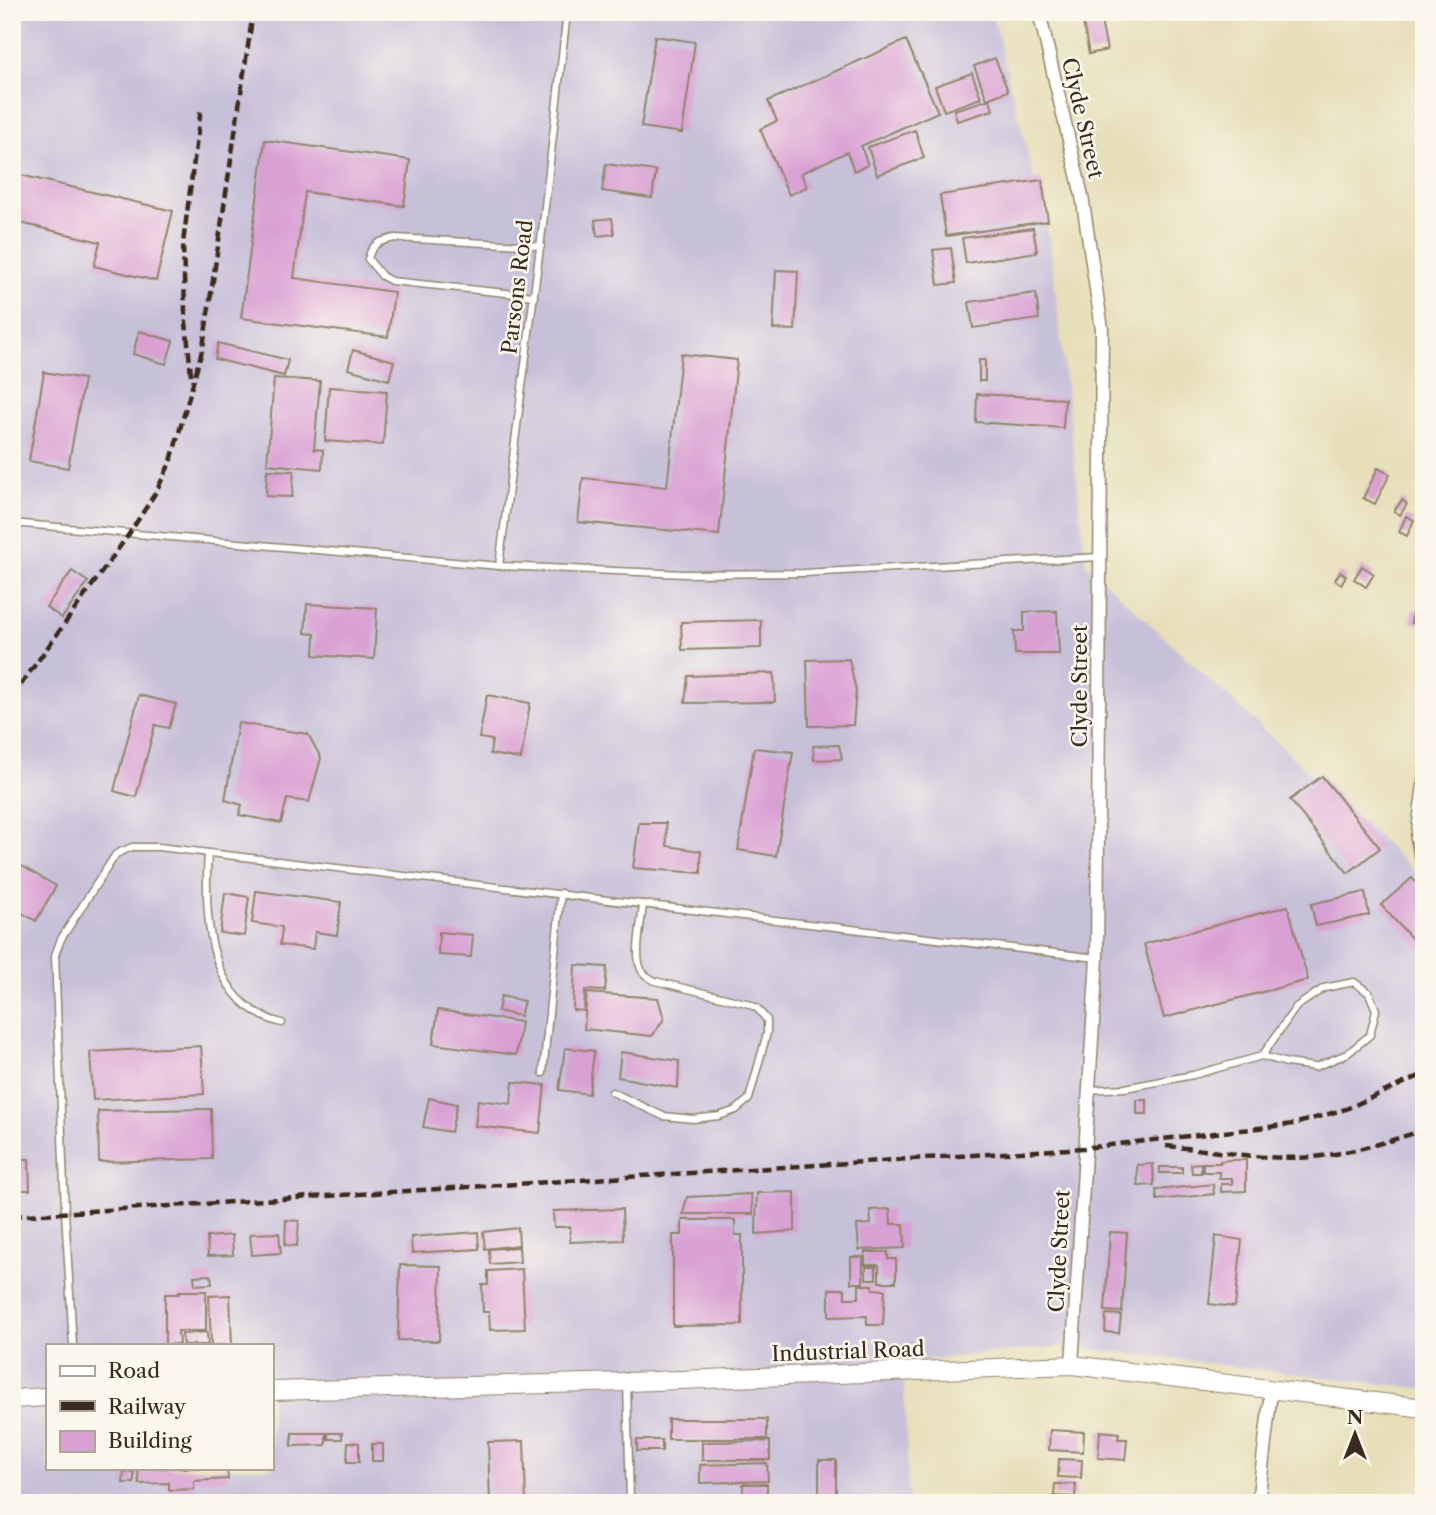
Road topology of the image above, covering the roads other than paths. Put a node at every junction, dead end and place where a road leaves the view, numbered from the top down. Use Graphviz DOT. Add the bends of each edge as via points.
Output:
graph roads {
  1 [pos="567,12"];
  2 [pos="1039,12"];
  3 [pos="541,246"];
  4 [pos="534,296"];
  5 [pos="12,523"];
  6 [pos="1099,557"];
  7 [pos="499,566"];
  8 [pos="1424,761"];
  9 [pos="208,853"];
  10 [pos="1424,862"];
  11 [pos="561,893"];
  12 [pos="643,904"];
  13 [pos="1097,958"];
  14 [pos="282,1023"];
  15 [pos="1262,1056"];
  16 [pos="543,1073"];
  17 [pos="1088,1090"];
  18 [pos="612,1092"];
  19 [pos="73,1344"];
  20 [pos="1072,1365"];
  21 [pos="627,1382"];
  22 [pos="273,1391"];
  23 [pos="1271,1391"];
  24 [pos="46,1397"];
  25 [pos="12,1399"];
  26 [pos="1424,1408"];
  27 [pos="630,1503"];
  28 [pos="1258,1503"];
  1 -- 3 [label="lane, Parsons Road"];
  2 -- 6 [label="street, Clyde Street" via="1082,196 1102,329"];
  3 -- 4 [label="lane, Parsons Road"];
  3 -- 4 [label="lane" via="395,238 379,242 368,259 391,281"];
  4 -- 7 [label="lane, Parsons Road"];
  5 -- 7 [label="lane"];
  6 -- 7 [label="lane" via="738,574"];
  6 -- 13 [label="street, Clyde Street"];
  8 -- 10 [label="lane" via="1414,838"];
  9 -- 11 [label="lane"];
  9 -- 14 [label="lane" via="207,912 218,965 248,1008"];
  9 -- 19 [label="lane" via="159,847 132,847 116,853 55,955"];
  11 -- 12 [label="lane"];
  11 -- 16 [label="lane"];
  12 -- 13 [label="lane"];
  12 -- 18 [label="lane" via="639,949 643,975 746,1003 767,1020 767,1033 749,1099 736,1110 693,1119 663,1116"];
  13 -- 17 [label="street, Clyde Street"];
  15 -- 15 [label="lane" via="1315,1067 1347,1054 1370,1035 1376,1010 1370,993 1354,982 1324,988 1296,1007"];
  15 -- 17 [label="lane" via="1194,1075"];
  17 -- 20 [label="street, Clyde Street"];
  20 -- 21 [label="street, Industrial Road"];
  20 -- 23 [label="street, Industrial Road"];
  21 -- 22 [label="street, Industrial Road"];
  21 -- 27 [label="lane"];
  23 -- 26 [label="street, Industrial Road"];
  23 -- 28 [label="street"];
  24 -- 25 [label="street"];
}
